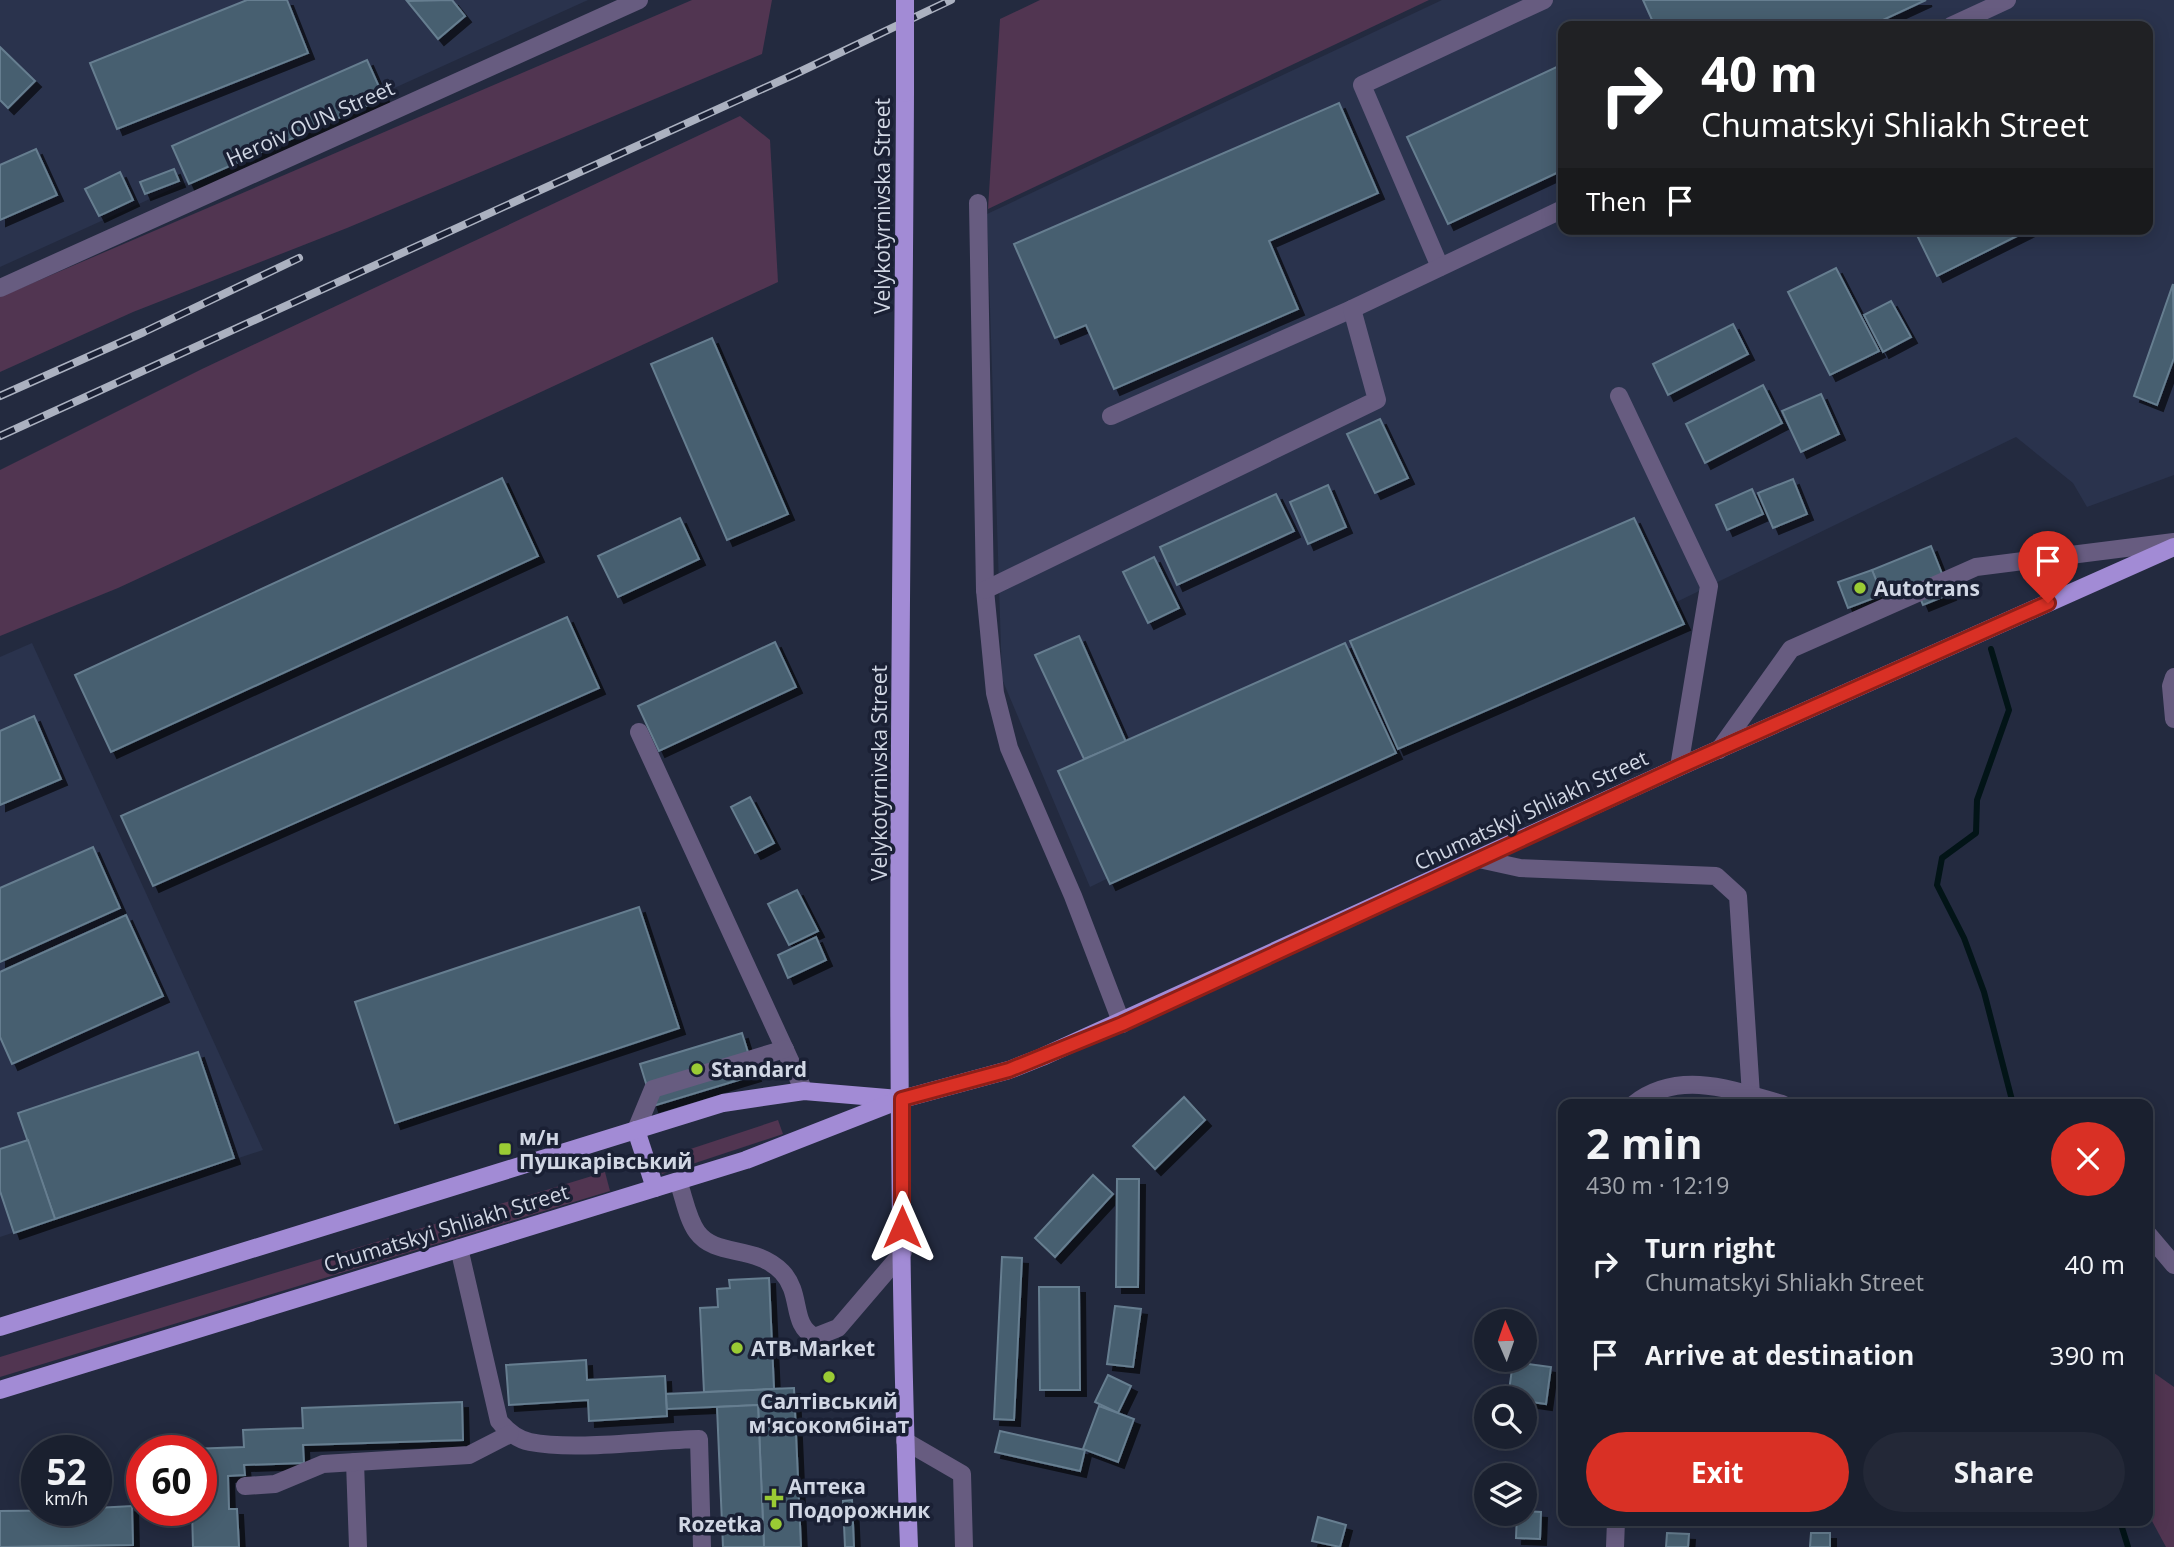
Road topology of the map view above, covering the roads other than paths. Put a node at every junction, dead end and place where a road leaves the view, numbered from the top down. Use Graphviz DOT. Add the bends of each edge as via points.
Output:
graph roads {
  1 [pos="639,0"];
  2 [pos="905,0"];
  3 [pos="1544,0"];
  4 [pos="2007,0"];
  5 [pos="1962,21"];
  6 [pos="978,203"];
  7 [pos="1558,211"];
  8 [pos="1440,267"];
  9 [pos="0,288"];
  10 [pos="1352,309"];
  11 [pos="1619,396"];
  12 [pos="1111,416"];
  13 [pos="2174,544"];
  14 [pos="985,590"];
  15 [pos="2174,677"];
  16 [pos="2174,719"];
  17 [pos="639,732"];
  18 [pos="1719,750"];
  19 [pos="1679,767"];
  20 [pos="1479,859"];
  21 [pos="1122,1024"];
  22 [pos="785,1049"];
  23 [pos="804,1090"];
  24 [pos="1751,1095"];
  25 [pos="902,1099"];
  26 [pos="1641,1099"];
  27 [pos="1765,1099"];
  28 [pos="636,1130"];
  29 [pos="678,1181"];
  30 [pos="655,1188"];
  31 [pos="2153,1240"];
  32 [pos="459,1248"];
  33 [pos="902,1252"];
  34 [pos="2174,1265"];
  35 [pos="0,1327"];
  36 [pos="0,1391"];
  37 [pos="510,1434"];
  38 [pos="905,1441"];
  39 [pos="355,1462"];
  40 [pos="245,1486"];
  41 [pos="1616,1526"];
  42 [pos="358,1547"];
  43 [pos="702,1547"];
  44 [pos="909,1547"];
  45 [pos="964,1547"];
  46 [pos="1615,1547"];
  1 -- 9 [label="street, Heroiv OUN Street"];
  2 -- 25 [label="main road, Velykotyrnivska Street, bridge"];
  3 -- 8 [label="street" via="1362,85"];
  4 -- 5 [label="street"];
  6 -- 14 [label="street"];
  7 -- 8 [label="street"];
  8 -- 10 [label="street"];
  10 -- 12 [label="street"];
  10 -- 14 [label="street" via="1377,400"];
  11 -- 19 [label="street" via="1709,586"];
  13 -- 18 [label="main road, Chumatskyi Shliakh Street"];
  13 -- 18 [label="street" via="1976,567 1790,649"];
  14 -- 21 [label="street" via="995,693 1009,748"];
  15 -- 16 [label="street"];
  17 -- 22 [label="street"];
  18 -- 19 [label="main road, Chumatskyi Shliakh Street"];
  19 -- 20 [label="main road, Chumatskyi Shliakh Street"];
  20 -- 21 [label="main road, Chumatskyi Shliakh Street"];
  20 -- 24 [label="street" via="1520,868 1716,876 1738,896"];
  21 -- 25 [label="main road, Chumatskyi Shliakh Street" via="1009,1070"];
  22 -- 23 [label="street"];
  22 -- 28 [label="street" via="653,1089"];
  23 -- 25 [label="main road, Chumatskyi Shliakh Street"];
  23 -- 28 [label="main road, Chumatskyi Shliakh Street" via="723,1102"];
  24 -- 26 [label="street" via="1724,1087 1678,1084"];
  24 -- 27 [label="street"];
  25 -- 29 [label="main road, Chumatskyi Shliakh Street" via="746,1160"];
  25 -- 33 [label="main road, Velykotyrnivska Street"];
  28 -- 30 [label="main road"];
  28 -- 35 [label="main road, Chumatskyi Shliakh Street"];
  29 -- 30 [label="main road, Chumatskyi Shliakh Street"];
  29 -- 33 [label="street" via="700,1236 718,1248 755,1254 777,1267 794,1288 802,1327 811,1336 819,1338 838,1328"];
  30 -- 32 [label="main road, Chumatskyi Shliakh Street"];
  31 -- 34 [label="street"];
  32 -- 36 [label="main road, Chumatskyi Shliakh Street"];
  32 -- 37 [label="street" via="494,1404 499,1421"];
  33 -- 38 [label="main road, Velykotyrnivska Street"];
  37 -- 39 [label="street" via="469,1455"];
  37 -- 43 [label="street" via="528,1442 559,1445 699,1439"];
  38 -- 44 [label="main road, Velykotyrnivska Street"];
  38 -- 45 [label="street" via="962,1474"];
  39 -- 40 [label="street" via="323,1464 275,1484"];
  39 -- 42 [label="street"];
  41 -- 46 [label="street"];
}
